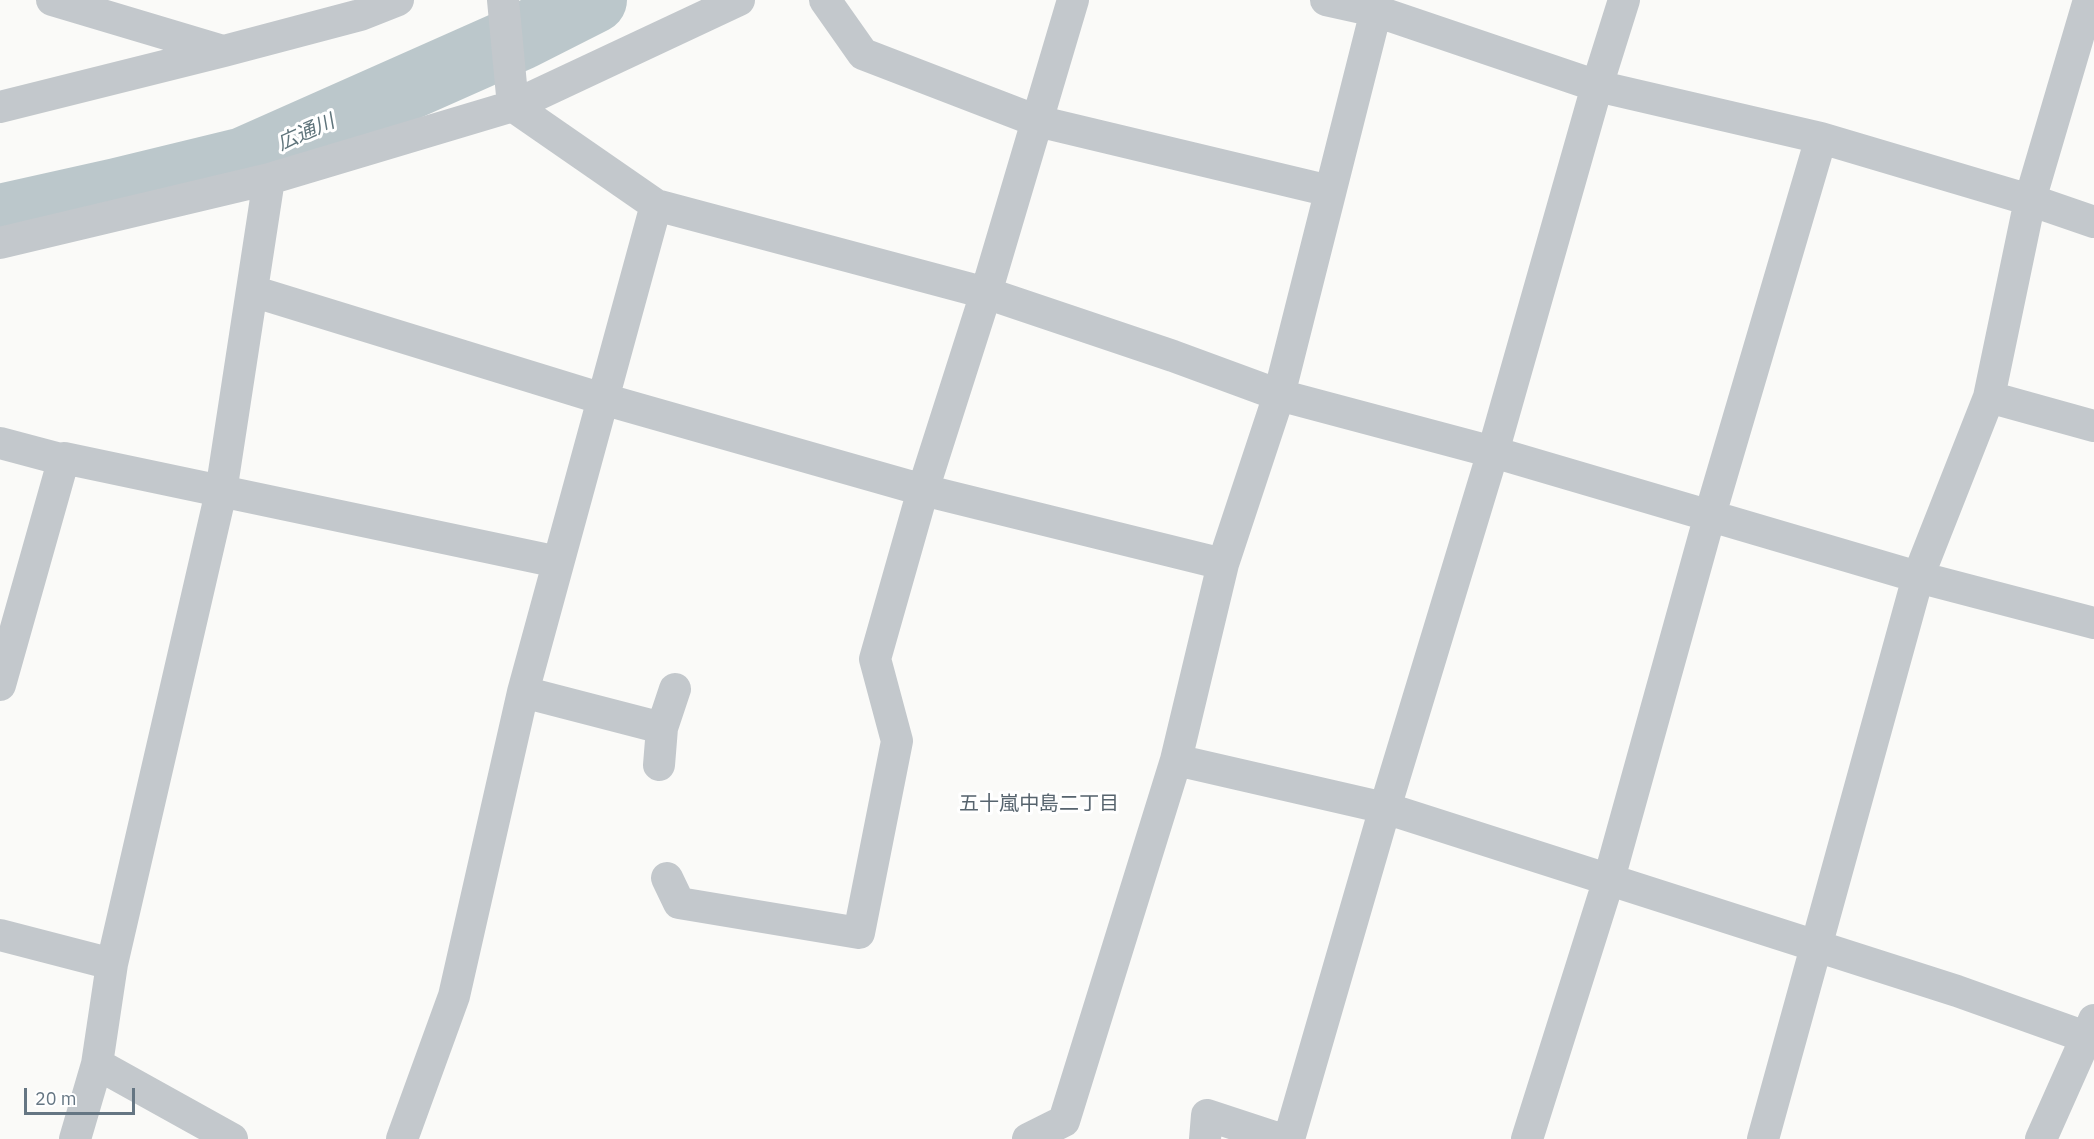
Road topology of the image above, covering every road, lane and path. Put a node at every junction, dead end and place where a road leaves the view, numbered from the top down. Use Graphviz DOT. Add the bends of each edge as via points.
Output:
graph roads {
  1 [pos="52,0"];
  2 [pos="398,0"];
  3 [pos="503,0"];
  4 [pos="739,0"];
  5 [pos="825,0"];
  6 [pos="1073,0"];
  7 [pos="1326,0"];
  8 [pos="1624,0"];
  9 [pos="2089,0"];
  10 [pos="1376,11"];
  11 [pos="224,51"];
  12 [pos="1597,86"];
  13 [pos="513,104"];
  14 [pos="0,107"];
  15 [pos="1037,121"];
  16 [pos="1821,138"];
  17 [pos="269,179"];
  18 [pos="1330,191"];
  19 [pos="2030,200"];
  20 [pos="656,205"];
  21 [pos="2094,222"];
  22 [pos="0,243"];
  23 [pos="252,291"];
  24 [pos="986,293"];
  25 [pos="1279,395"];
  26 [pos="1989,397"];
  27 [pos="603,399"];
  28 [pos="2094,426"];
  29 [pos="0,443"];
  30 [pos="1493,452"];
  31 [pos="64,460"];
  32 [pos="923,490"];
  33 [pos="221,492"];
  34 [pos="1710,515"];
  35 [pos="558,562"];
  36 [pos="1222,564"];
  37 [pos="1918,577"];
  38 [pos="2094,623"];
  39 [pos="0,685"];
  40 [pos="675,689"];
  41 [pos="523,692"];
  42 [pos="662,728"];
  43 [pos="1176,760"];
  44 [pos="659,765"];
  45 [pos="1385,808"];
  46 [pos="667,878"];
  47 [pos="1609,879"];
  48 [pos="0,935"];
  49 [pos="1817,946"];
  50 [pos="112,964"];
  51 [pos="2092,1033"];
  52 [pos="97,1064"];
  53 [pos="75,1139"];
  54 [pos="232,1139"];
  55 [pos="402,1139"];
  56 [pos="1028,1139"];
  57 [pos="1205,1139"];
  58 [pos="1280,1139"];
  59 [pos="1289,1139"];
  60 [pos="1527,1139"];
  61 [pos="1762,1139"];
  62 [pos="2041,1139"];
  1 -- 11 [label="street"];
  2 -- 11 [label="street" via="360,15"];
  3 -- 13 [label="street"];
  4 -- 13 [label="street"];
  5 -- 15 [label="street" via="862,54"];
  6 -- 15 [label="street"];
  7 -- 10 [label="street"];
  8 -- 12 [label="street"];
  9 -- 19 [label="street"];
  10 -- 12 [label="street"];
  10 -- 18 [label="street"];
  11 -- 14 [label="street"];
  12 -- 16 [label="street"];
  12 -- 30 [label="street"];
  13 -- 17 [label="street"];
  13 -- 20 [label="street"];
  15 -- 18 [label="street"];
  15 -- 24 [label="street"];
  16 -- 19 [label="street"];
  16 -- 34 [label="street"];
  17 -- 22 [label="street"];
  17 -- 23 [label="street"];
  18 -- 25 [label="street"];
  19 -- 21 [label="street"];
  19 -- 26 [label="street"];
  20 -- 24 [label="street"];
  20 -- 27 [label="street"];
  23 -- 27 [label="street"];
  23 -- 33 [label="street"];
  24 -- 25 [label="street"];
  24 -- 32 [label="street"];
  25 -- 30 [label="street"];
  25 -- 36 [label="street"];
  26 -- 28 [label="street"];
  26 -- 37 [label="street"];
  27 -- 32 [label="street"];
  27 -- 35 [label="street"];
  29 -- 31 [label="street"];
  30 -- 34 [label="street"];
  30 -- 45 [label="street"];
  31 -- 33 [label="street"];
  31 -- 39 [label="street"];
  32 -- 36 [label="street"];
  32 -- 46 [label="street" via="875,659 897,741 859,933 679,903"];
  33 -- 35 [label="street"];
  33 -- 50 [label="street"];
  34 -- 37 [label="street"];
  34 -- 47 [label="street"];
  35 -- 41 [label="street"];
  36 -- 43 [label="street"];
  37 -- 38 [label="street"];
  37 -- 49 [label="street"];
  40 -- 42 [label="street"];
  41 -- 42 [label="street"];
  41 -- 55 [label="street" via="454,996"];
  42 -- 44 [label="street"];
  43 -- 45 [label="street"];
  43 -- 56 [label="street" via="1064,1121"];
  45 -- 47 [label="street"];
  45 -- 59 [label="street"];
  47 -- 49 [label="street"];
  47 -- 60 [label="street"];
  48 -- 50 [label="street"];
  49 -- 51 [label="street"];
  49 -- 61 [label="street"];
  50 -- 52 [label="street"];
  51 -- 62 [label="street"];
  52 -- 53 [label="street"];
  52 -- 54 [label="street"];
  57 -- 58 [label="street" via="1207,1115"];
}
